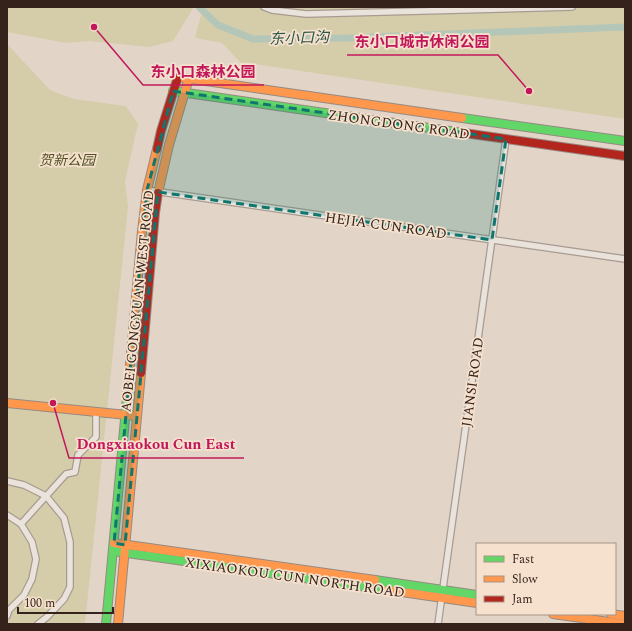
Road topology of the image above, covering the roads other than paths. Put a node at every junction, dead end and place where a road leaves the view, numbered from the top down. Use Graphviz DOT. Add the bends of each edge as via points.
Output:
graph roads {
  1 [pos="264,7"];
  2 [pos="572,7"];
  3 [pos="178,77"];
  4 [pos="189,78"];
  5 [pos="173,91"];
  6 [pos="185,93"];
  7 [pos="506,139"];
  8 [pos="625,141"];
  9 [pos="625,156"];
  10 [pos="147,190"];
  11 [pos="158,192"];
  12 [pos="492,240"];
  13 [pos="625,259"];
  14 [pos="7,403"];
  15 [pos="96,412"];
  16 [pos="125,415"];
  17 [pos="137,416"];
  18 [pos="7,481"];
  19 [pos="46,496"];
  20 [pos="7,515"];
  21 [pos="21,524"];
  22 [pos="113,547"];
  23 [pos="125,549"];
  24 [pos="442,594"];
  25 [pos="476,595"];
  26 [pos="476,603"];
  27 [pos="560,615"];
  28 [pos="7,616"];
  29 [pos="38,624"];
  30 [pos="106,624"];
  31 [pos="118,624"];
  32 [pos="438,624"];
  33 [pos="623,624"];
  1 -- 2 [label="street" via="306,14"];
  3 -- 4 [label="main road, ZHONGDONG ROAD"];
  3 -- 5 [label="main road, AOBEI GONGYUAN WEST ROAD"];
  4 -- 6 [label="main road, AOBEI GONGYUAN WEST ROAD"];
  4 -- 8 [label="main road, ZHONGDONG ROAD"];
  5 -- 6 [label="main road, ZHONGDONG ROAD"];
  5 -- 10 [label="main road, AOBEI GONGYUAN WEST ROAD"];
  6 -- 7 [label="main road, ZHONGDONG ROAD"];
  6 -- 11 [label="main road, AOBEI GONGYUAN WEST ROAD"];
  7 -- 9 [label="main road, ZHONGDONG ROAD"];
  7 -- 12 [label="street, JIANSI ROAD"];
  10 -- 11 [label="street, HEJIA CUN ROAD"];
  10 -- 16 [label="main road, AOBEI GONGYUAN WEST ROAD"];
  11 -- 12 [label="street, HEJIA CUN ROAD"];
  11 -- 17 [label="main road, AOBEI GONGYUAN WEST ROAD"];
  12 -- 13 [label="street, HEJIA CUN ROAD"];
  12 -- 24 [label="street, JIANSI ROAD"];
  14 -- 15 [label="main road"];
  15 -- 16 [label="main road"];
  15 -- 19 [label="street" via="96,437 78,455 75,472 66,474"];
  16 -- 17 [label="main road"];
  16 -- 22 [label="main road, AOBEI GONGYUAN WEST ROAD"];
  17 -- 23 [label="main road, AOBEI GONGYUAN WEST ROAD"];
  18 -- 19 [label="street" via="24,485"];
  19 -- 21 [label="street"];
  19 -- 29 [label="street" via="64,518 70,542 70,587 64,599"];
  20 -- 21 [label="street"];
  21 -- 28 [label="street" via="32,542 36,559 32,579 24,595 9,610"];
  22 -- 23 [label="main road, XIXIAOKOU CUN NORTH ROAD"];
  22 -- 30 [label="main road, AOBEI GONGYUAN WEST ROAD"];
  23 -- 24 [label="main road, XIXIAOKOU CUN NORTH ROAD"];
  23 -- 31 [label="main road, AOBEI GONGYUAN WEST ROAD"];
  24 -- 25 [label="main road, XIXIAOKOU CUN NORTH ROAD"];
  24 -- 26 [label="main road, XIXIAOKOU CUN NORTH ROAD"];
  24 -- 32 [label="street, JIANSI ROAD"];
  27 -- 33 [label="main road"];
}
